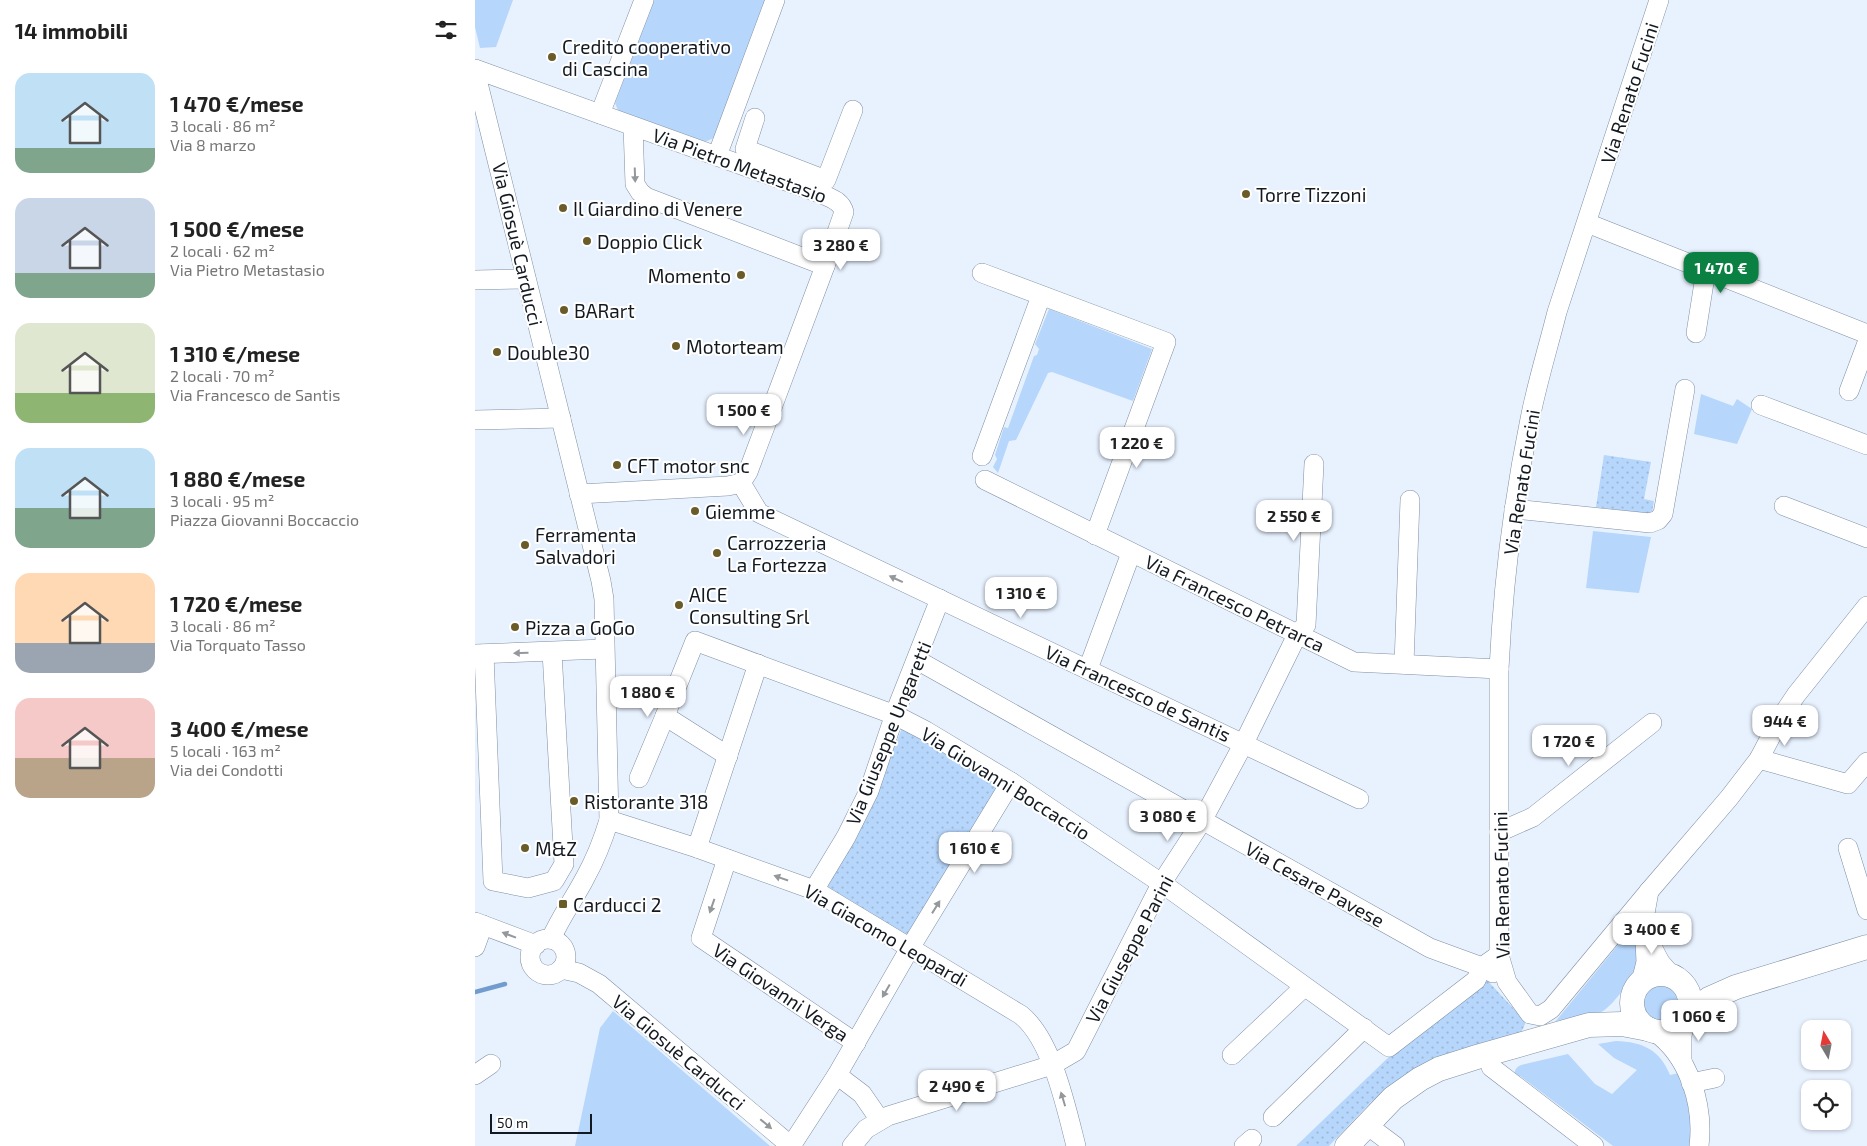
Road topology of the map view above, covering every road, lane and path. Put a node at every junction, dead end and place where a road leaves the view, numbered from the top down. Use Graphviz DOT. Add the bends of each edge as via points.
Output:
graph roads {
  1 [pos="643,0"];
  2 [pos="775,0"];
  3 [pos="1659,0"];
  4 [pos="475,70"];
  5 [pos="853,110"];
  6 [pos="600,114"];
  7 [pos="755,118"];
  8 [pos="633,126"];
  9 [pos="717,156"];
  10 [pos="824,187"];
  11 [pos="1587,223"];
  12 [pos="825,266"];
  13 [pos="1706,270"];
  14 [pos="982,273"];
  15 [pos="526,279"];
  16 [pos="475,280"];
  17 [pos="1041,296"];
  18 [pos="1696,333"];
  19 [pos="1867,334"];
  20 [pos="1867,342"];
  21 [pos="1685,389"];
  22 [pos="1849,391"];
  23 [pos="1761,405"];
  24 [pos="561,418"];
  25 [pos="475,420"];
  26 [pos="1867,446"];
  27 [pos="982,456"];
  28 [pos="1314,464"];
  29 [pos="985,480"];
  30 [pos="741,482"];
  31 [pos="579,494"];
  32 [pos="1410,500"];
  33 [pos="1784,506"];
  34 [pos="1514,509"];
  35 [pos="1095,535"];
  36 [pos="1867,538"];
  37 [pos="1131,553"];
  38 [pos="940,599"];
  39 [pos="1867,606"];
  40 [pos="1298,634"];
  41 [pos="604,649"];
  42 [pos="552,652"];
  43 [pos="480,654"];
  44 [pos="917,660"];
  45 [pos="758,664"];
  46 [pos="1404,664"];
  47 [pos="1088,669"];
  48 [pos="1499,669"];
  49 [pos="895,715"];
  50 [pos="665,716"];
  51 [pos="1653,722"];
  52 [pos="1244,743"];
  53 [pos="728,756"];
  54 [pos="1759,759"];
  55 [pos="1867,762"];
  56 [pos="639,778"];
  57 [pos="1011,782"];
  58 [pos="1359,799"];
  59 [pos="609,820"];
  60 [pos="1202,821"];
  61 [pos="1499,832"];
  62 [pos="697,848"];
  63 [pos="1848,848"];
  64 [pos="727,859"];
  65 [pos="564,864"];
  66 [pos="586,877"];
  67 [pos="1161,884"];
  68 [pos="814,890"];
  69 [pos="1650,890"];
  70 [pos="1867,910"];
  71 [pos="479,924"];
  72 [pos="1616,930"];
  73 [pos="1644,930"];
  74 [pos="543,942"];
  75 [pos="475,947"];
  76 [pos="1867,947"];
  77 [pos="910,948"];
  78 [pos="1499,955"];
  79 [pos="1482,967"];
  80 [pos="561,969"];
  81 [pos="1678,981"];
  82 [pos="1507,982"];
  83 [pos="1304,987"];
  84 [pos="1736,987"];
  85 [pos="1637,990"];
  86 [pos="1687,1016"];
  87 [pos="1589,1026"];
  88 [pos="1364,1028"];
  89 [pos="1652,1031"];
  90 [pos="856,1043"];
  91 [pos="1233,1055"];
  92 [pos="1682,1060"];
  93 [pos="491,1064"];
  94 [pos="1052,1065"];
  95 [pos="1491,1067"];
  96 [pos="837,1075"];
  97 [pos="475,1076"];
  98 [pos="1715,1078"];
  99 [pos="1691,1083"];
  100 [pos="1273,1117"];
  101 [pos="880,1120"];
  102 [pos="1367,1125"];
  103 [pos="1585,1143"];
  104 [pos="791,1146"];
  105 [pos="852,1146"];
  106 [pos="1077,1146"];
  107 [pos="1347,1146"];
  108 [pos="1395,1146"];
  109 [pos="1699,1146"];
  1 -- 6 [label="street"];
  2 -- 9 [label="street"];
  3 -- 11 [label="street, Via Renato Fucini"];
  4 -- 6 [label="street, Via Pietro Metastasio"];
  4 -- 15 [label="street, Via Giosuè Carducci"];
  5 -- 10 [label="street"];
  6 -- 8 [label="street, Via Pietro Metastasio"];
  7 -- 10 [label="street" via="745,149"];
  8 -- 9 [label="street, Via Pietro Metastasio"];
  8 -- 12 [label="street, Via Pietro Metastasio, one-way" via="635,184 646,198"];
  9 -- 10 [label="street, Via Pietro Metastasio"];
  10 -- 12 [label="street, Via Pietro Metastasio" via="844,212"];
  11 -- 13 [label="street"];
  11 -- 34 [label="street, Via Renato Fucini" via="1538,381"];
  12 -- 30 [label="street, Via Pietro Metastasio" via="748,472"];
  13 -- 18 [label="street"];
  13 -- 19 [label="street"];
  14 -- 17 [label="street"];
  15 -- 16 [label="street"];
  15 -- 24 [label="street, Via Giosuè Carducci"];
  17 -- 27 [label="street"];
  17 -- 35 [label="street" via="1166,342"];
  20 -- 22 [label="street"];
  21 -- 34 [label="street" via="1663,514 1658,520 1650,523"];
  23 -- 26 [label="street"];
  24 -- 25 [label="street"];
  24 -- 31 [label="street, Via Giosuè Carducci"];
  28 -- 40 [label="street, Via Giuseppe Parini" via="1306,625"];
  29 -- 35 [label="street, Via Francesco Petrarca"];
  30 -- 31 [label="street" via="728,486"];
  38 -- 30 [label="street, Via Francesco de Santis, one-way" via="759,514"];
  31 -- 41 [label="street, Via Giosuè Carducci" via="603,590"];
  32 -- 46 [label="street"];
  33 -- 36 [label="street"];
  34 -- 48 [label="street, Via Renato Fucini"];
  35 -- 37 [label="street, Via Francesco Petrarca"];
  37 -- 40 [label="street, Via Francesco Petrarca"];
  37 -- 47 [label="street"];
  38 -- 44 [label="street, Via Giuseppe Ungaretti"];
  38 -- 47 [label="street, Via Francesco de Santis"];
  39 -- 54 [label="street" via="1795,696"];
  40 -- 46 [label="street, Via Francesco Petrarca" via="1354,662"];
  40 -- 52 [label="street, Via Giuseppe Parini"];
  41 -- 42 [label="street"];
  41 -- 59 [label="street, Via Giosuè Carducci"];
  42 -- 43 [label="street, one-way"];
  42 -- 65 [label="street"];
  43 -- 65 [label="street" via="493,881 528,888 554,881"];
  44 -- 49 [label="street, Via Giuseppe Ungaretti"];
  44 -- 60 [label="street, Via Cesare Pavese"];
  45 -- 49 [label="street, Via Giovanni Boccaccio"];
  45 -- 50 [label="street, Via Giovanni Boccaccio" via="695,640"];
  45 -- 53 [label="street"];
  46 -- 48 [label="street, Via Francesco Petrarca"];
  47 -- 52 [label="street, Via Francesco de Santis"];
  48 -- 61 [label="street, Via Renato Fucini"];
  49 -- 57 [label="street, Via Giovanni Boccaccio"];
  49 -- 68 [label="street, Via Giuseppe Ungaretti" via="869,791"];
  50 -- 53 [label="street"];
  50 -- 56 [label="street"];
  51 -- 61 [label="street" via="1533,817"];
  52 -- 58 [label="street, Via Francesco de Santis"];
  52 -- 60 [label="street, Via Giuseppe Parini"];
  53 -- 62 [label="street"];
  54 -- 55 [label="street" via="1848,784"];
  54 -- 69 [label="street"];
  57 -- 67 [label="street, Via Giovanni Boccaccio"];
  77 -- 57 [label="street, one-way"];
  59 -- 62 [label="street, Via Giacomo Leopardi"];
  59 -- 66 [label="street, Via Giosuè Carducci"];
  60 -- 67 [label="street, Via Giuseppe Parini"];
  60 -- 79 [label="street, Via Cesare Pavese" via="1430,948"];
  61 -- 78 [label="street, Via Renato Fucini"];
  62 -- 64 [label="street, Via Giacomo Leopardi"];
  63 -- 70 [label="street"];
  68 -- 64 [label="street, Via Giacomo Leopardi, one-way"];
  64 -- 90 [label="street, Via Giovanni Verga, one-way" via="701,938"];
  65 -- 66 [label="street"];
  66 -- 74 [label="street, Via Giosuè Carducci" via="556,928"];
  67 -- 83 [label="street, Via Giovanni Boccaccio"];
  67 -- 94 [label="street, Via Giuseppe Parini" via="1076,1051"];
  68 -- 77 [label="street, Via Giacomo Leopardi"];
  69 -- 72 [label="street"];
  69 -- 73 [label="street"];
  74 -- 71 [label="street, one-way"];
  71 -- 75 [label="street"];
  72 -- 73 [label="street"];
  72 -- 82 [label="street" via="1545,1015 1536,1017 1530,1014"];
  73 -- 81 [label="street" via="1660,962"];
  73 -- 85 [label="street" via="1646,962"];
  74 -- 80 [label="street" via="560,943 565,950 566,961"];
  74 -- 80 [label="street, Via Giosuè Carducci" via="531,957 533,964 537,970 550,974"];
  76 -- 84 [label="main road"];
  77 -- 90 [label="street, one-way"];
  77 -- 94 [label="street, Via Giacomo Leopardi" via="1021,1015 1038,1033"];
  78 -- 79 [label="street"];
  78 -- 82 [label="street, Via Renato Fucini"];
  79 -- 82 [label="street, Via Cesare Pavese"];
  79 -- 88 [label="street, Via Giovanni Boccaccio" via="1476,980 1389,1047"];
  80 -- 104 [label="street, Via Giosuè Carducci, one-way" via="579,973 599,984"];
  81 -- 84 [label="main road" via="1702,991"];
  81 -- 85 [label="main road" via="1656,974"];
  81 -- 86 [label="main road" via="1690,998"];
  83 -- 88 [label="street, Via Giovanni Boccaccio"];
  83 -- 91 [label="street"];
  84 -- 86 [label="main road" via="1709,999"];
  85 -- 87 [label="main road" via="1617,1010"];
  85 -- 89 [label="main road" via="1633,1013"];
  86 -- 89 [label="main road" via="1672,1030"];
  86 -- 92 [label="street" via="1682,1036"];
  87 -- 89 [label="main road" via="1622,1024"];
  87 -- 102 [label="main road" via="1439,1069 1400,1092"];
  88 -- 100 [label="street"];
  89 -- 92 [label="street" via="1667,1040"];
  90 -- 96 [label="street"];
  92 -- 99 [label="street"];
  93 -- 97 [label="street"];
  94 -- 101 [label="street, Via Giuseppe Parini"];
  106 -- 94 [label="street, Via Giacomo Leopardi, one-way"];
  95 -- 103 [label="street"];
  96 -- 101 [label="street" via="862,1094"];
  96 -- 104 [label="street"];
  98 -- 99 [label="street"];
  99 -- 109 [label="street" via="1699,1120"];
  101 -- 105 [label="street" via="866,1129"];
  102 -- 107 [label="main road"];
  102 -- 108 [label="street"];
}
